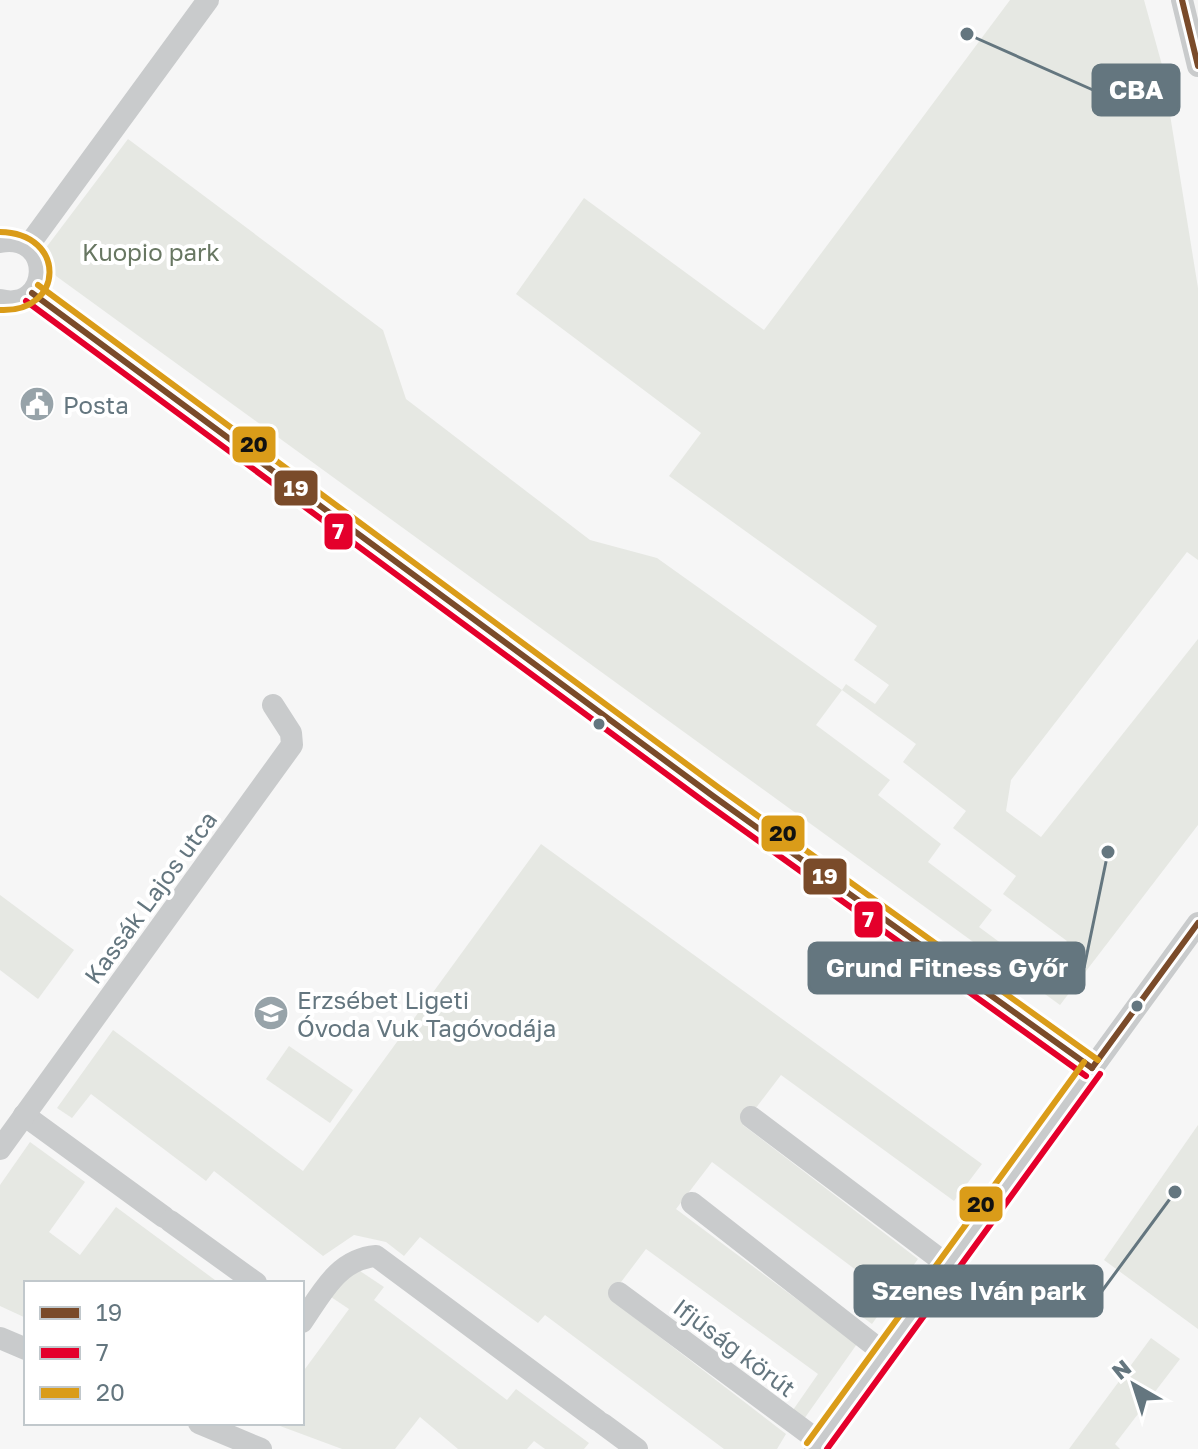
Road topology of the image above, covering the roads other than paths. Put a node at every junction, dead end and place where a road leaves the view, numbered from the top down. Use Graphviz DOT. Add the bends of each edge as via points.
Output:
graph roads {
  1 [pos="208,0"];
  2 [pos="1182,0"];
  3 [pos="1198,66"];
  4 [pos="0,242"];
  5 [pos="28,246"];
  6 [pos="32,293"];
  7 [pos="0,300"];
  8 [pos="273,705"];
  9 [pos="1198,923"];
  10 [pos="1092,1068"];
  11 [pos="24,1115"];
  12 [pos="751,1117"];
  13 [pos="0,1149"];
  14 [pos="692,1203"];
  15 [pos="949,1266"];
  16 [pos="253,1281"];
  17 [pos="619,1293"];
  18 [pos="304,1318"];
  19 [pos="0,1338"];
  20 [pos="24,1348"];
  21 [pos="884,1353"];
  22 [pos="209,1425"];
  23 [pos="229,1429"];
  24 [pos="818,1446"];
  25 [pos="261,1449"];
  26 [pos="637,1449"];
  1 -- 5 [label="street"];
  2 -- 3 [label="street"];
  4 -- 5 [label="street"];
  5 -- 6 [label="street" via="40,266"];
  6 -- 7 [label="street" via="15,301"];
  6 -- 10 [label="street" via="713,796"];
  8 -- 11 [label="street, Kassák Lajos utca" via="291,733 292,745"];
  9 -- 10 [label="street, Ifjúság körút"];
  10 -- 15 [label="street, Ifjúság körút"];
  11 -- 13 [label="street, Kassák Lajos utca"];
  11 -- 16 [label="street"];
  12 -- 15 [label="street"];
  14 -- 21 [label="street"];
  15 -- 21 [label="street, Ifjúság körút"];
  17 -- 24 [label="street, Ifjúság körút"];
  18 -- 26 [label="street" via="338,1271 376,1256"];
  19 -- 20 [label="street"];
  21 -- 24 [label="street, Ifjúság körút"];
  22 -- 23 [label="street"];
  23 -- 25 [label="street"];
}
